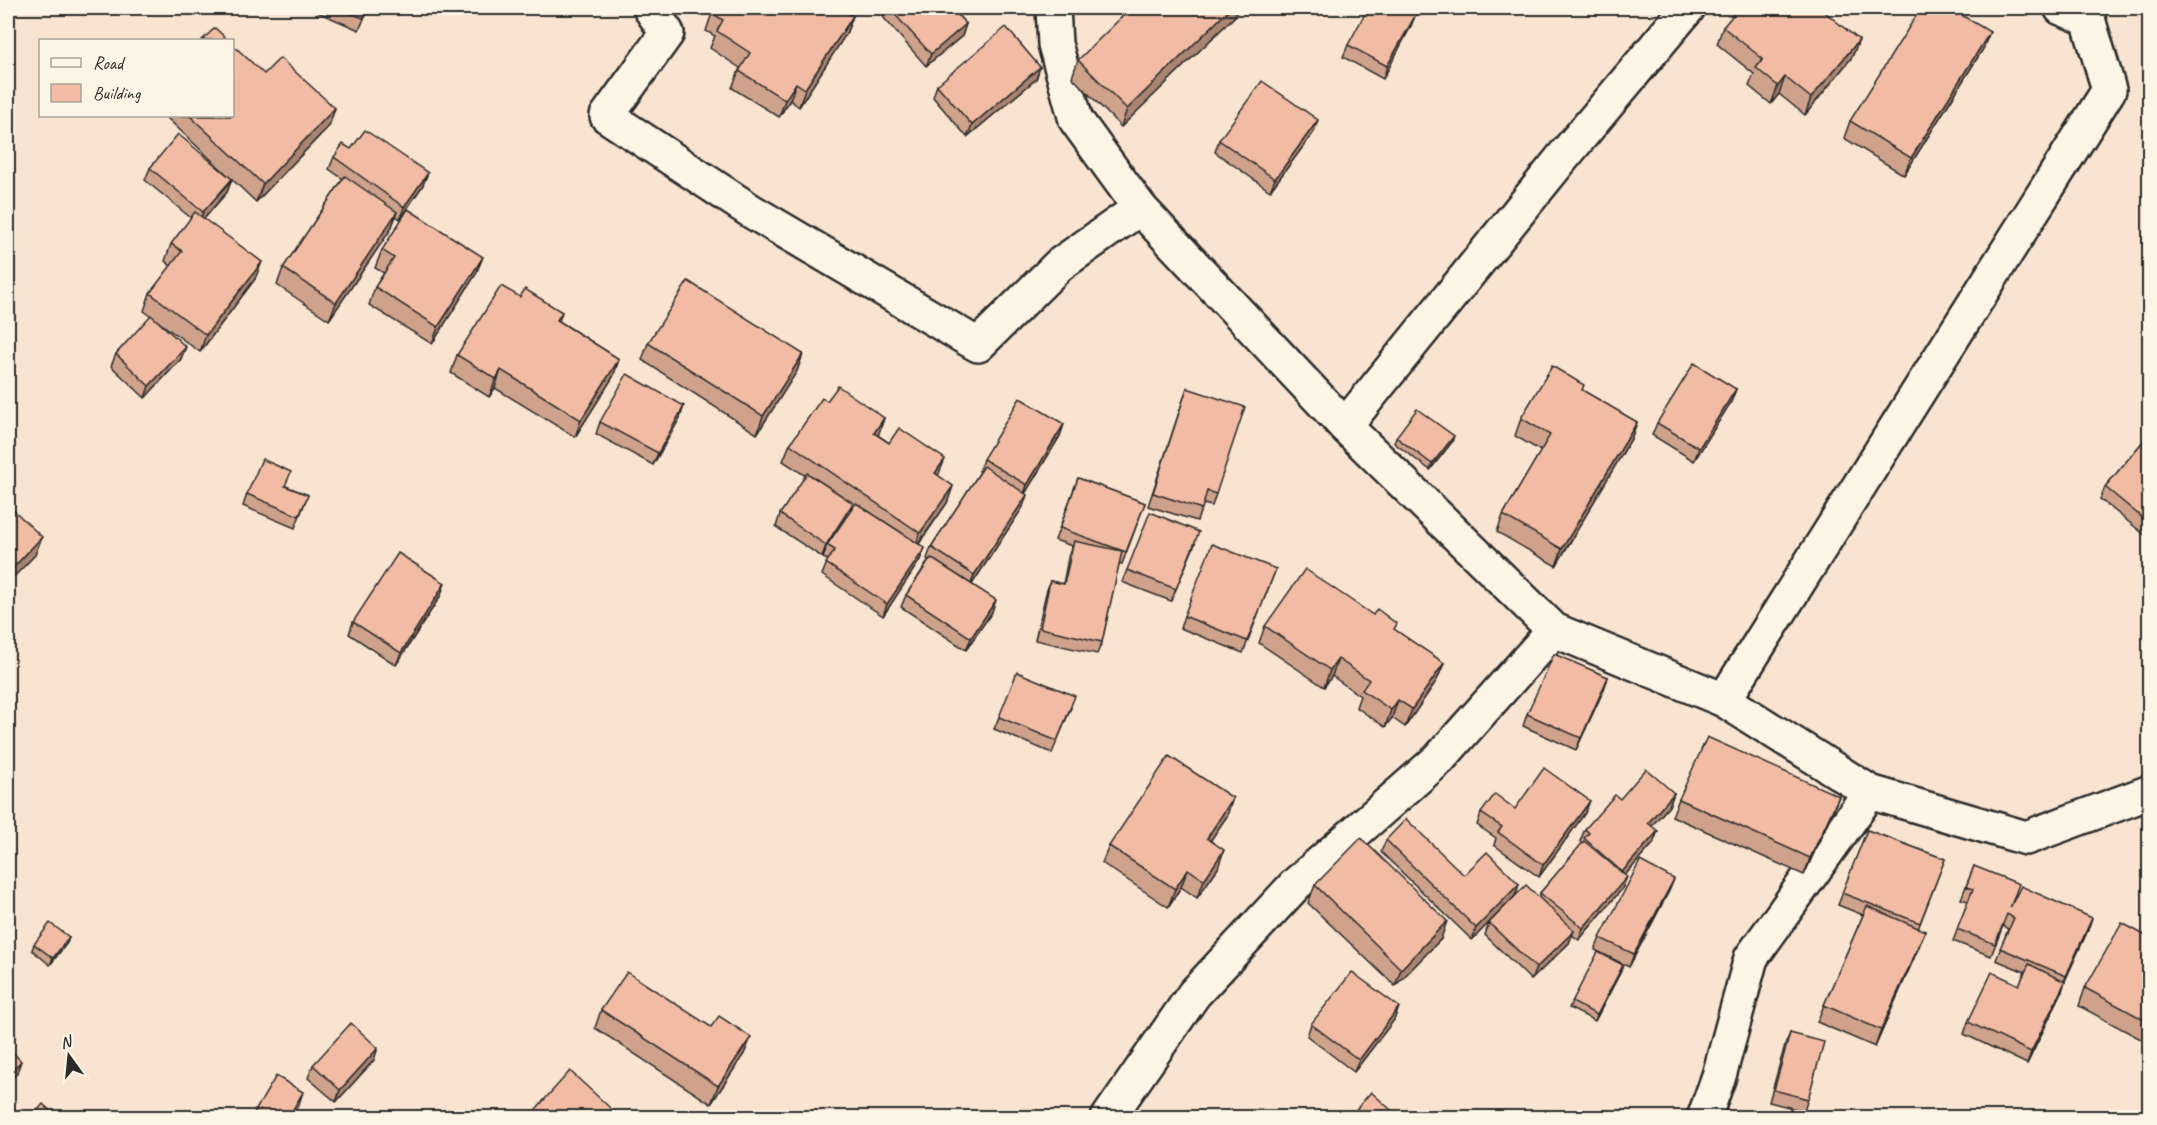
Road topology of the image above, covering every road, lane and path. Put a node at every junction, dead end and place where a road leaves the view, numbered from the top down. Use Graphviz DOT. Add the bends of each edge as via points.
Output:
graph roads {
  1 [pos="650,8"];
  2 [pos="1053,8"];
  3 [pos="1688,8"];
  4 [pos="2061,8"];
  5 [pos="1140,208"];
  6 [pos="1345,426"];
  7 [pos="1554,630"];
  8 [pos="1724,700"];
  9 [pos="1870,792"];
  10 [pos="2150,792"];
  11 [pos="1108,1118"];
  12 [pos="1704,1118"];
  1 -- 5 [label="street" via="667,33 607,116 752,211 978,345 1059,265"];
  2 -- 5 [label="street" via="1055,44 1076,120"];
  3 -- 6 [label="street"];
  4 -- 8 [label="street" via="2088,19 2109,90"];
  5 -- 6 [label="street"];
  6 -- 7 [label="street"];
  7 -- 8 [label="street"];
  7 -- 11 [label="street" via="1438,759 1296,884 1194,994"];
  8 -- 9 [label="street"];
  9 -- 10 [label="street" via="2026,838"];
  9 -- 12 [label="street" via="1751,958"];
}
